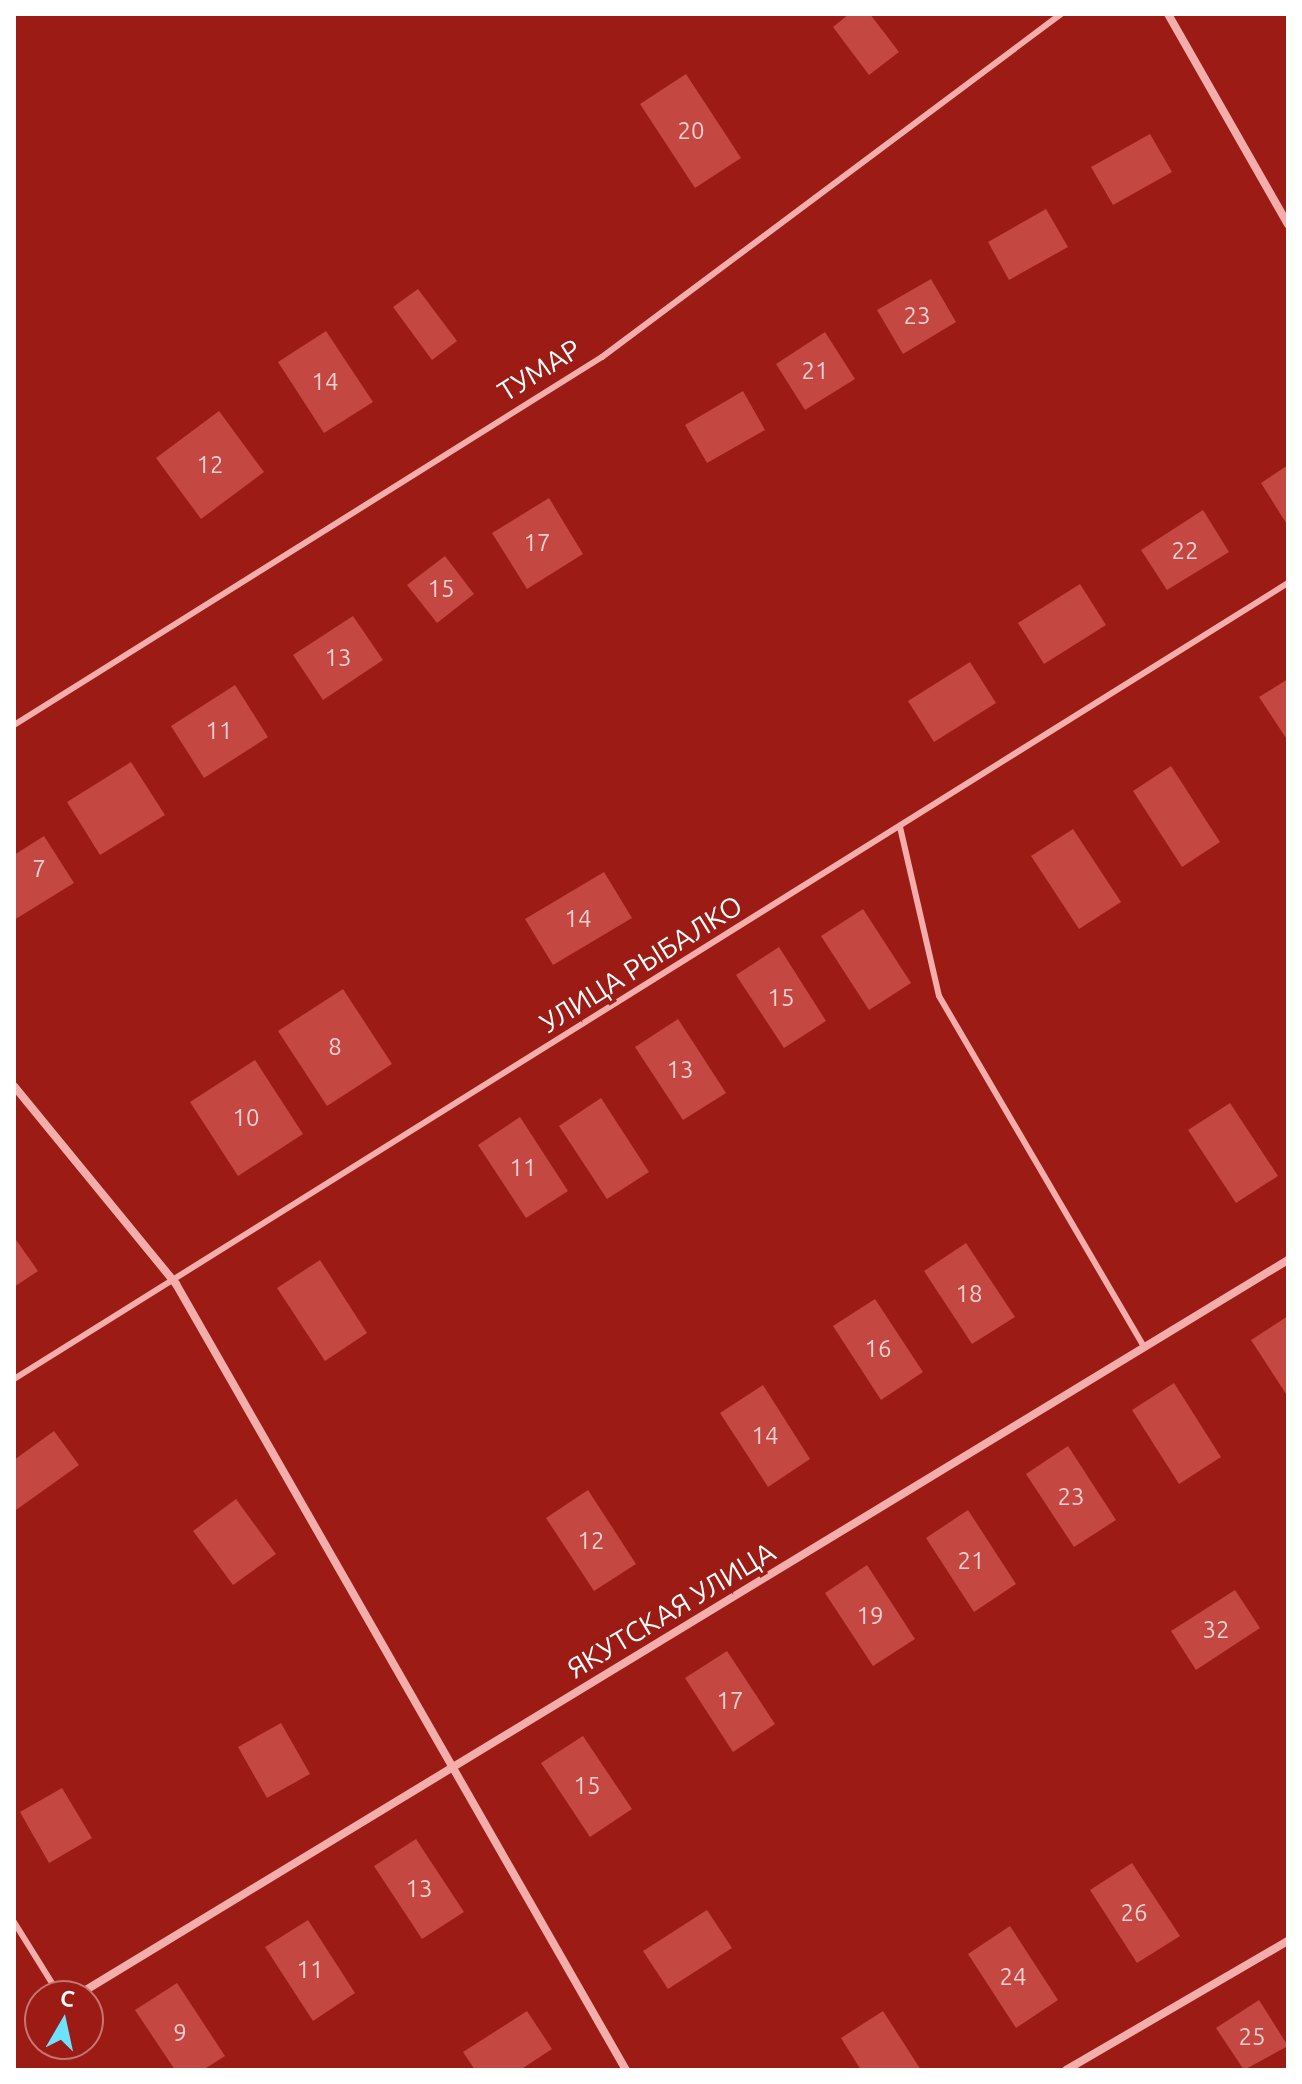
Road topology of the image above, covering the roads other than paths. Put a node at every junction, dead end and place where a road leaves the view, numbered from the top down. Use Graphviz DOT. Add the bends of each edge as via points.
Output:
graph roads {
  1 [pos="1061,14"];
  2 [pos="1168,14"];
  3 [pos="1288,224"];
  4 [pos="1288,583"];
  5 [pos="14,725"];
  6 [pos="900,827"];
  7 [pos="14,1086"];
  8 [pos="1288,1260"];
  9 [pos="176,1284"];
  10 [pos="1144,1347"];
  11 [pos="14,1379"];
  12 [pos="456,1768"];
  13 [pos="14,1922"];
  14 [pos="1288,1941"];
  15 [pos="50,1980"];
  16 [pos="103,1980"];
  17 [pos="626,2070"];
  18 [pos="1066,2070"];
  1 -- 5 [label="lane, ТУМАР" via="602,357"];
  2 -- 3 [label="street"];
  4 -- 6 [label="lane, УЛИЦА РЫБАЛКО"];
  6 -- 9 [label="lane, УЛИЦА РЫБАЛКО"];
  6 -- 10 [label="lane" via="939,996"];
  7 -- 9 [label="street"];
  8 -- 10 [label="street, ЯКУТСКАЯ УЛИЦА"];
  9 -- 11 [label="lane, УЛИЦА РЫБАЛКО"];
  9 -- 12 [label="street"];
  10 -- 12 [label="street, ЯКУТСКАЯ УЛИЦА"];
  12 -- 16 [label="street, ЯКУТСКАЯ УЛИЦА"];
  12 -- 17 [label="street"];
  13 -- 15 [label="lane"];
  14 -- 18 [label="street"];
}
